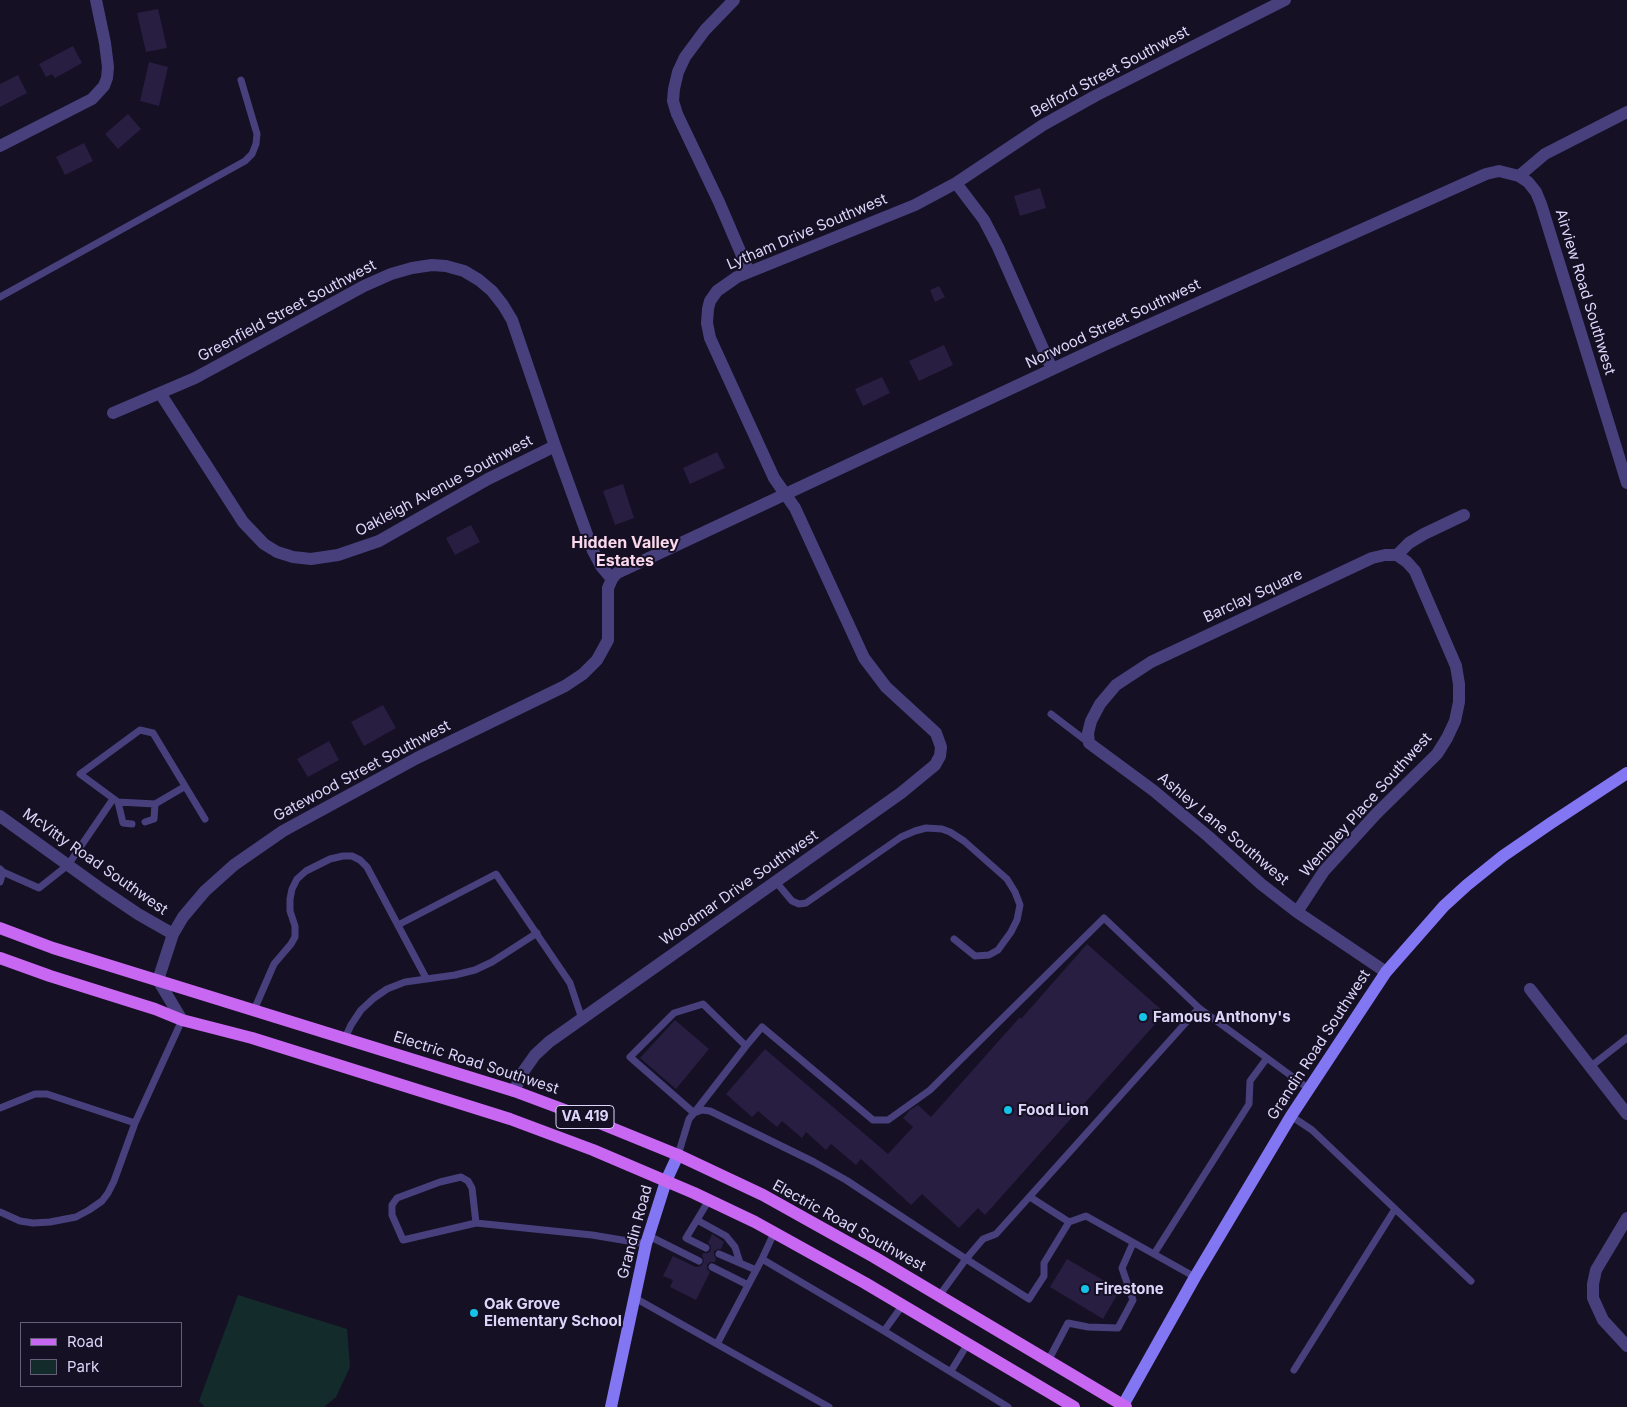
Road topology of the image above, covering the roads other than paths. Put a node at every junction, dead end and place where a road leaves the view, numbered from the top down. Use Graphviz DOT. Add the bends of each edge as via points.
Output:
graph roads {
  1 [pos="96,0"];
  2 [pos="1285,0"];
  3 [pos="730,1"];
  4 [pos="240,80"];
  5 [pos="1627,112"];
  6 [pos="0,146"];
  7 [pos="1519,176"];
  8 [pos="956,183"];
  9 [pos="749,272"];
  10 [pos="0,297"];
  11 [pos="1052,369"];
  12 [pos="160,394"];
  13 [pos="113,413"];
  14 [pos="555,446"];
  15 [pos="1627,483"];
  16 [pos="786,494"];
  17 [pos="1464,515"];
  18 [pos="1397,555"];
  19 [pos="612,579"];
  20 [pos="907,706"];
  21 [pos="1051,714"];
  22 [pos="1089,743"];
  23 [pos="1627,774"];
  24 [pos="184,787"];
  25 [pos="116,801"];
  26 [pos="155,804"];
  27 [pos="0,816"];
  28 [pos="205,819"];
  29 [pos="145,822"];
  30 [pos="132,824"];
  31 [pos="68,865"];
  32 [pos="2,871"];
  33 [pos="0,882"];
  34 [pos="776,882"];
  35 [pos="1297,912"];
  36 [pos="398,925"];
  37 [pos="0,928"];
  38 [pos="537,933"];
  39 [pos="173,934"];
  40 [pos="954,939"];
  41 [pos="0,958"];
  42 [pos="1386,972"];
  43 [pos="426,978"];
  44 [pos="158,980"];
  45 [pos="1530,989"];
  46 [pos="1199,1008"];
  47 [pos="254,1010"];
  48 [pos="582,1019"];
  49 [pos="182,1020"];
  50 [pos="345,1038"];
  51 [pos="1627,1038"];
  52 [pos="746,1046"];
  53 [pos="1267,1058"];
  54 [pos="1590,1067"];
  55 [pos="1309,1089"];
  56 [pos="514,1091"];
  57 [pos="0,1108"];
  58 [pos="694,1113"];
  59 [pos="1627,1114"];
  60 [pos="1291,1116"];
  61 [pos="136,1122"];
  62 [pos="678,1155"];
  63 [pos="666,1181"];
  64 [pos="1030,1197"];
  65 [pos="709,1200"];
  66 [pos="1395,1209"];
  67 [pos="0,1212"];
  68 [pos="1627,1218"];
  69 [pos="697,1220"];
  70 [pos="1069,1222"];
  71 [pos="476,1223"];
  72 [pos="774,1233"];
  73 [pos="686,1238"];
  74 [pos="648,1240"];
  75 [pos="1134,1243"];
  76 [pos="706,1248"];
  77 [pos="679,1251"];
  78 [pos="719,1254"];
  79 [pos="1154,1254"];
  80 [pos="762,1259"];
  81 [pos="966,1259"];
  82 [pos="699,1261"];
  83 [pos="740,1263"];
  84 [pos="712,1267"];
  85 [pos="756,1270"];
  86 [pos="1195,1277"];
  87 [pos="1471,1281"];
  88 [pos="748,1285"];
  89 [pos="939,1296"];
  90 [pos="635,1298"];
  91 [pos="902,1306"];
  92 [pos="884,1331"];
  93 [pos="717,1344"];
  94 [pos="968,1345"];
  95 [pos="1627,1346"];
  96 [pos="1048,1361"];
  97 [pos="1294,1370"];
  98 [pos="951,1371"];
  99 [pos="1124,1406"];
  100 [pos="611,1407"];
  101 [pos="829,1407"];
  102 [pos="1008,1407"];
  103 [pos="1074,1407"];
  1 -- 6 [label="street" via="108,67 104,86 92,99"];
  2 -- 8 [label="street, Belford Street Southwest" via="1095,96 1043,125"];
  3 -- 9 [label="street" via="685,57 678,72 673,101"];
  4 -- 10 [label="lane" via="257,134 252,154 245,161"];
  5 -- 7 [label="street" via="1545,154"];
  7 -- 11 [label="street, Norwood Street Southwest" via="1499,172 1486,174"];
  7 -- 15 [label="street, Airview Road Southwest" via="1536,192"];
  8 -- 9 [label="street, Lytham Drive Southwest" via="915,205"];
  8 -- 11 [label="street" via="984,220 998,247"];
  9 -- 16 [label="street, Lytham Drive Southwest" via="717,291 710,301 707,323 710,338 733,391 774,478"];
  11 -- 16 [label="street, Norwood Street Southwest"];
  12 -- 13 [label="street, Greenfield Street Southwest"];
  12 -- 14 [label="street, Oakleigh Avenue Southwest" via="243,522 264,544 293,557 311,559 338,555 379,541 488,479"];
  12 -- 14 [label="street, Greenfield Street Southwest" via="364,286 412,268 446,266 479,280 503,305 512,320"];
  14 -- 19 [label="street, Greenfield Street Southwest" via="593,551"];
  16 -- 19 [label="street, Norwood Street Southwest" via="621,570"];
  16 -- 20 [label="street, Lytham Drive Southwest" via="864,658 886,687"];
  17 -- 18 [label="street" via="1424,534"];
  18 -- 22 [label="street, Barclay Square" via="1372,558 1145,665 1116,686 1100,704 1091,721"];
  18 -- 35 [label="street, Wembley Place Southwest" via="1415,571 1456,666 1459,702 1455,720 1437,754 1324,871"];
  19 -- 39 [label="street, Gatewood Street Southwest" via="608,588 608,640 598,660 583,674 565,686 417,758 283,831 245,856 205,891"];
  20 -- 34 [label="street, Woodmar Drive Southwest" via="939,738 940,756 935,765"];
  21 -- 22 [label="lane"];
  22 -- 35 [label="street, Ashley Lane Southwest" via="1154,791"];
  23 -- 42 [label="street, Grandin Road Southwest" via="1503,856 1444,906"];
  24 -- 25 [label="lane" via="153,733 140,730 80,774"];
  24 -- 26 [label="lane"];
  24 -- 28 [label="lane"];
  25 -- 26 [label="lane"];
  25 -- 30 [label="lane" via="123,823"];
  25 -- 31 [label="lane"];
  26 -- 29 [label="lane" via="154,819"];
  27 -- 31 [label="street, McVitty Road Southwest"];
  31 -- 32 [label="lane" via="39,888"];
  31 -- 39 [label="street, McVitty Road Southwest" via="138,914"];
  32 -- 33 [label="lane"];
  34 -- 40 [label="lane" via="792,901 806,904 901,837 915,830 942,829 964,841 1007,880 1020,905 1011,932 998,950 989,955 975,956"];
  34 -- 48 [label="street, Woodmar Drive Southwest"];
  35 -- 42 [label="street, Ashley Lane Southwest"];
  36 -- 38 [label="lane" via="496,874"];
  36 -- 43 [label="lane"];
  36 -- 47 [label="lane" via="367,867 360,860 352,856 330,858 306,871 297,879 290,898 295,937 274,964"];
  37 -- 44 [label="main road, Electric Road Southwest / VA 419"];
  38 -- 43 [label="lane" via="475,970"];
  38 -- 48 [label="lane" via="570,983"];
  39 -- 44 [label="street, Gatewood Street Southwest"];
  41 -- 49 [label="main road, VA 419"];
  42 -- 55 [label="street, Grandin Road Southwest"];
  43 -- 50 [label="lane" via="396,986 374,998 361,1010"];
  44 -- 47 [label="main road, Electric Road Southwest / VA 419"];
  44 -- 49 [label="street"];
  45 -- 54 [label="street"];
  46 -- 52 [label="lane" via="1104,918 930,1090 888,1120 873,1120 762,1027"];
  46 -- 53 [label="lane"];
  46 -- 64 [label="lane"];
  47 -- 50 [label="main road, Electric Road Southwest / VA 419"];
  48 -- 56 [label="street, Woodmar Drive Southwest" via="534,1055"];
  49 -- 61 [label="lane"];
  49 -- 63 [label="main road, VA 419" via="252,1038 510,1119"];
  50 -- 56 [label="main road, Electric Road Southwest / VA 419"];
  51 -- 54 [label="lane"];
  52 -- 58 [label="lane"];
  52 -- 58 [label="lane" via="703,1004 674,1013 630,1057"];
  53 -- 55 [label="lane"];
  53 -- 79 [label="lane" via="1250,1082 1249,1104"];
  54 -- 59 [label="street"];
  55 -- 60 [label="street, Grandin Road Southwest"];
  56 -- 62 [label="main road, Electric Road Southwest / VA 419"];
  57 -- 61 [label="lane" via="35,1094 48,1094"];
  58 -- 62 [label="lane"];
  58 -- 81 [label="lane" via="710,1111 814,1162"];
  60 -- 66 [label="lane" via="1312,1130"];
  60 -- 86 [label="street, Grandin Road Southwest"];
  61 -- 67 [label="lane" via="108,1193 89,1210 76,1216 33,1223"];
  62 -- 63 [label="street, Grandin Road"];
  62 -- 89 [label="main road, Electric Road Southwest / VA 419" via="762,1195"];
  63 -- 65 [label="main road, VA 419"];
  63 -- 74 [label="street, Grandin Road"];
  64 -- 70 [label="lane"];
  64 -- 81 [label="lane" via="996,1234 983,1240"];
  65 -- 69 [label="lane"];
  65 -- 72 [label="main road, VA 419"];
  66 -- 87 [label="lane"];
  66 -- 97 [label="lane"];
  68 -- 95 [label="street" via="1596,1270 1592,1298 1603,1320"];
  69 -- 73 [label="lane"];
  69 -- 83 [label="lane" via="726,1236 736,1248"];
  70 -- 75 [label="lane" via="1086,1216"];
  70 -- 81 [label="lane" via="1044,1263 1044,1276 1029,1299"];
  71 -- 71 [label="lane" via="472,1188 468,1180 461,1177 397,1198 392,1205 392,1215 403,1240"];
  71 -- 74 [label="lane"];
  72 -- 80 [label="lane"];
  72 -- 91 [label="main road, VA 419"];
  73 -- 76 [label="lane"];
  73 -- 77 [label="lane"];
  74 -- 77 [label="lane"];
  74 -- 90 [label="street, Grandin Road"];
  75 -- 79 [label="lane"];
  75 -- 96 [label="lane" via="1122,1268 1133,1300 1118,1328 1068,1323"];
  77 -- 82 [label="lane"];
  78 -- 83 [label="lane"];
  79 -- 86 [label="lane"];
  80 -- 85 [label="lane"];
  80 -- 92 [label="lane"];
  81 -- 89 [label="lane"];
  83 -- 85 [label="lane"];
  84 -- 88 [label="lane"];
  85 -- 88 [label="lane"];
  86 -- 99 [label="street, Grandin Road Southwest"];
  88 -- 93 [label="lane"];
  89 -- 96 [label="main road, Electric Road Southwest / VA 419"];
  90 -- 93 [label="lane"];
  90 -- 100 [label="street, Grandin Road"];
  91 -- 92 [label="lane"];
  91 -- 94 [label="main road, VA 419"];
  92 -- 98 [label="lane"];
  93 -- 101 [label="lane"];
  94 -- 98 [label="lane"];
  94 -- 103 [label="main road, VA 419"];
  96 -- 99 [label="main road, Electric Road Southwest / VA 419"];
  98 -- 102 [label="lane"];
}
